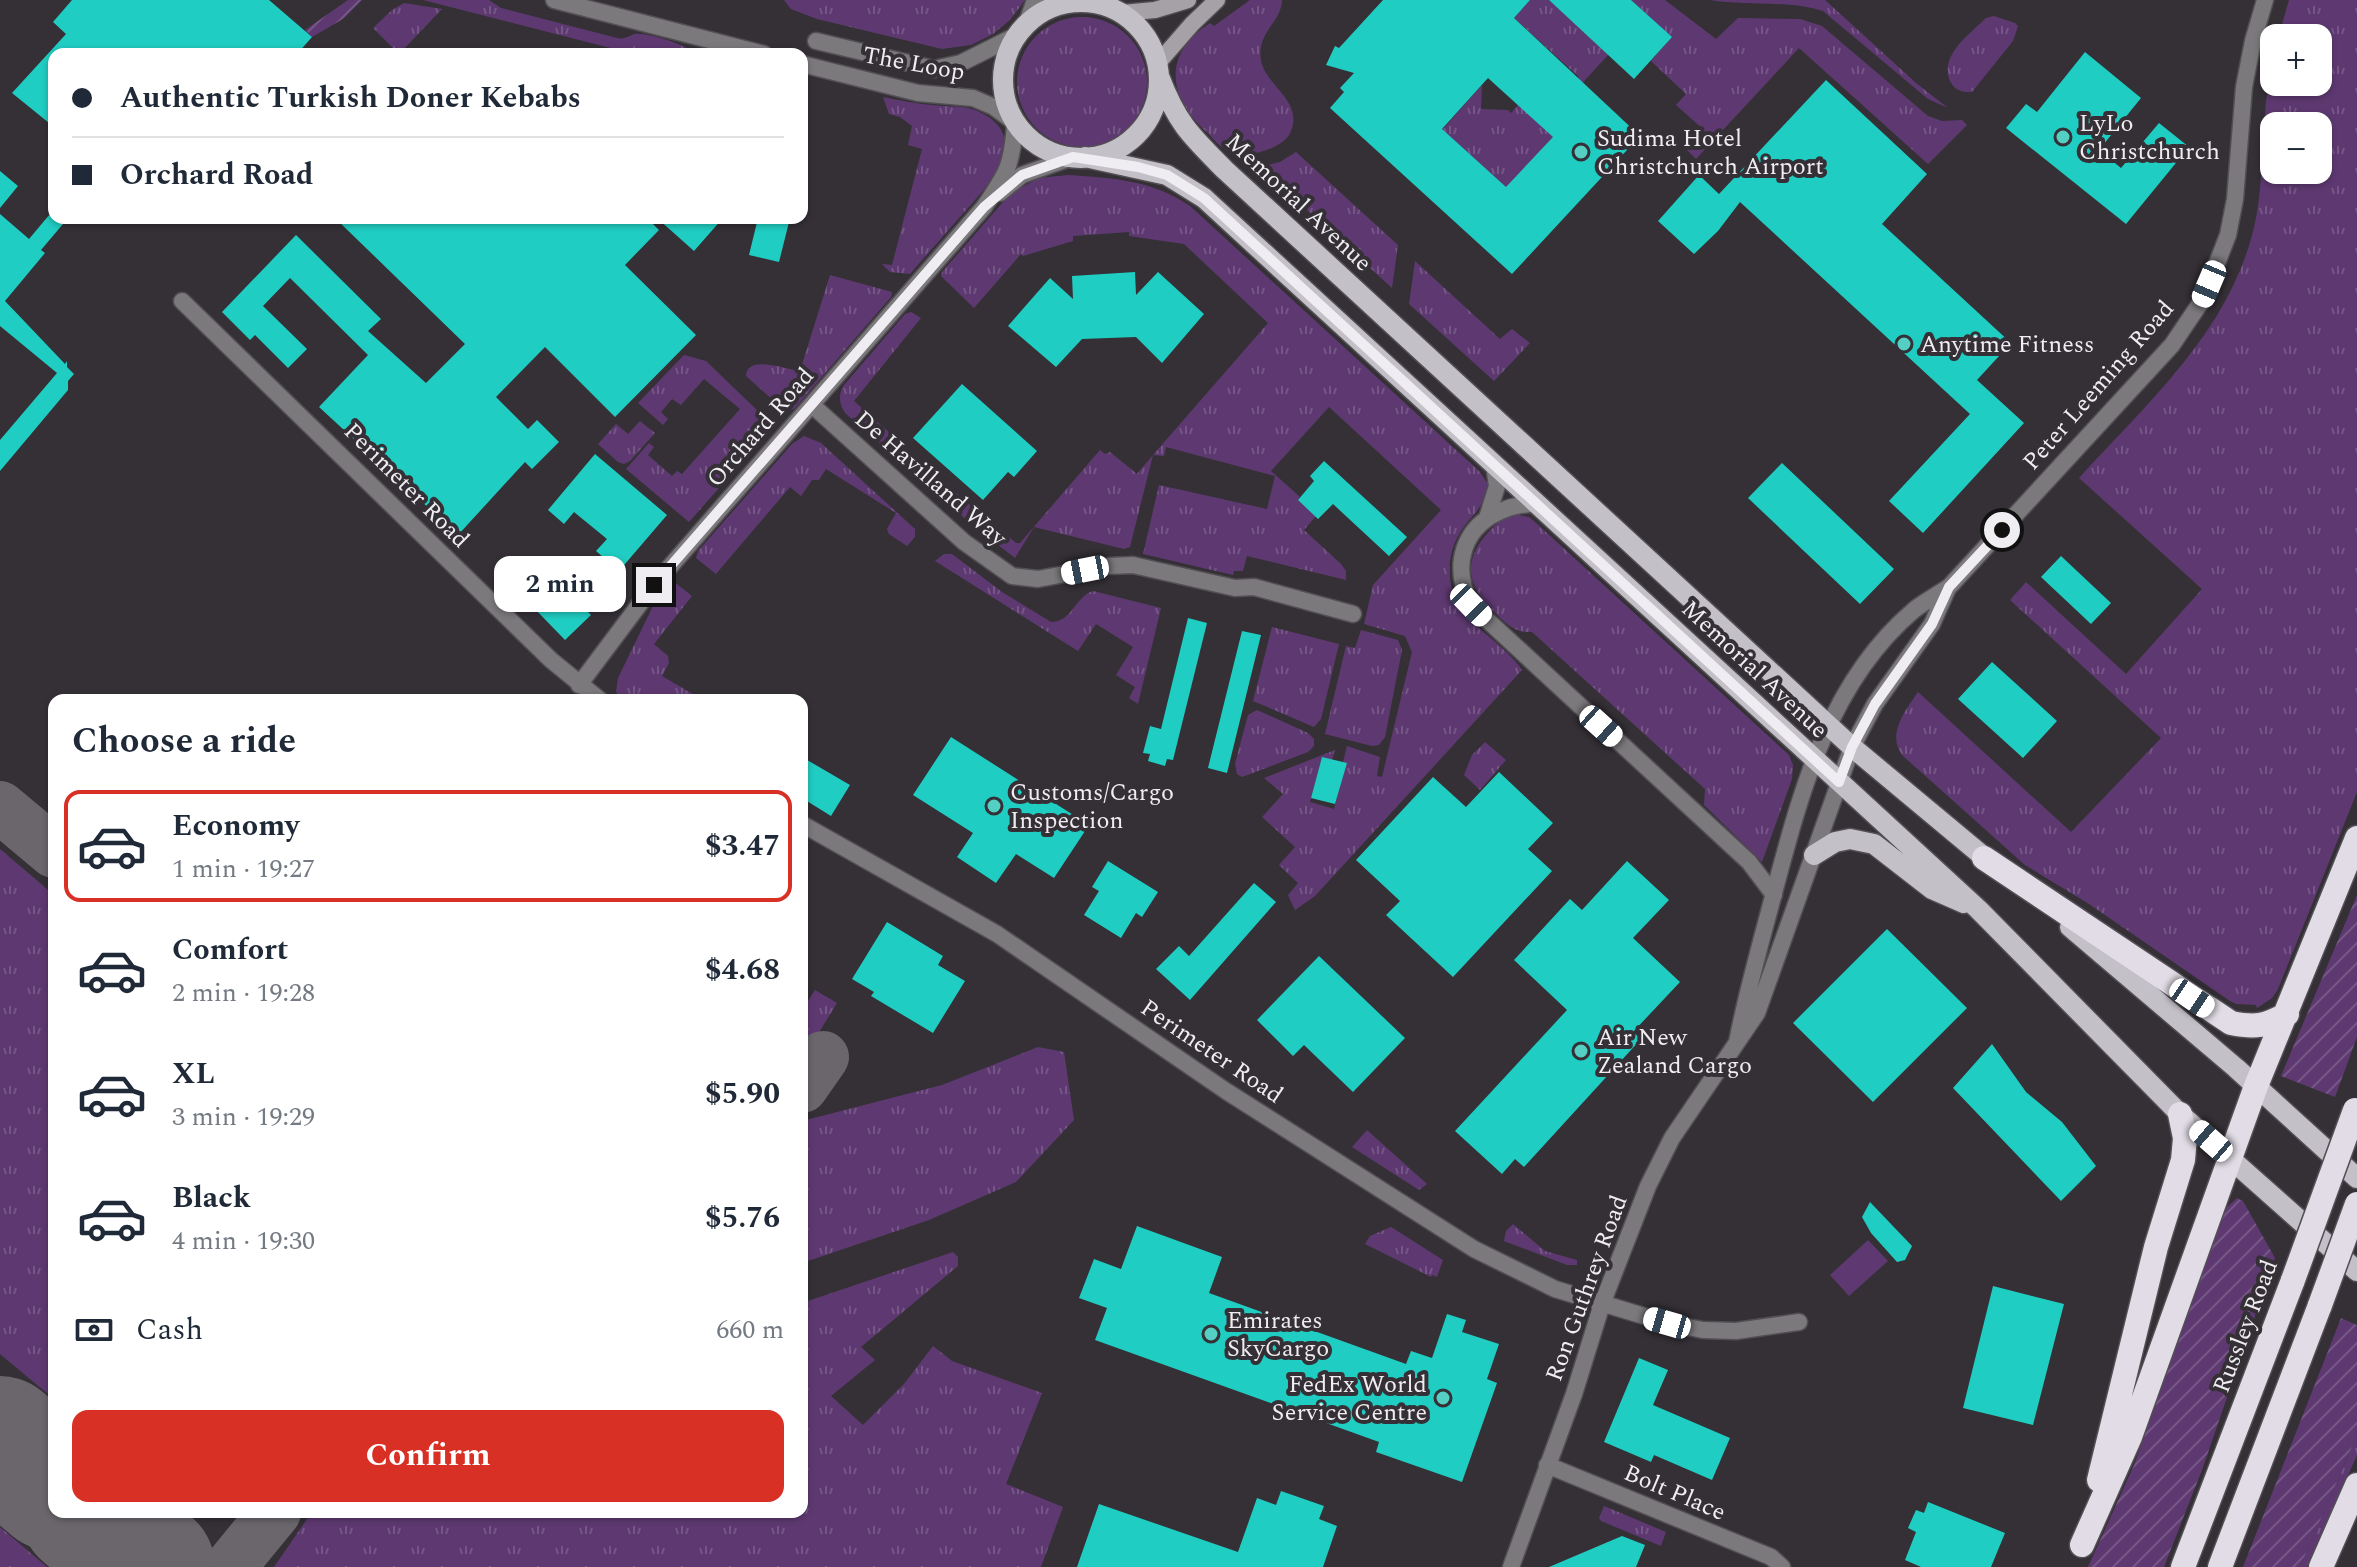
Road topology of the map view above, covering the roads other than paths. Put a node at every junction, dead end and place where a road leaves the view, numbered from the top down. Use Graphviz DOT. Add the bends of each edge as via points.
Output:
graph roads {
  1 [pos="554,0"];
  2 [pos="1035,0"];
  3 [pos="1188,0"];
  4 [pos="1217,0"];
  5 [pos="2265,0"];
  6 [pos="1111,6"];
  7 [pos="1022,30"];
  8 [pos="816,41"];
  9 [pos="741,48"];
  10 [pos="808,66"];
  11 [pos="1158,69"];
  12 [pos="1014,123"];
  13 [pos="1079,157"];
  14 [pos="984,207"];
  15 [pos="182,301"];
  16 [pos="812,405"];
  17 [pos="1494,465"];
  18 [pos="1536,503"];
  19 [pos="1487,518"];
  20 [pos="1949,587"];
  21 [pos="1353,614"];
  22 [pos="579,685"];
  23 [pos="592,694"];
  24 [pos="1827,724"];
  25 [pos="1852,747"];
  26 [pos="1814,759"];
  27 [pos="1839,782"];
  28 [pos="808,827"];
  29 [pos="2357,838"];
  30 [pos="1814,855"];
  31 [pos="1984,858"];
  32 [pos="1774,895"];
  33 [pos="1978,909"];
  34 [pos="2287,1014"];
  35 [pos="1737,1042"];
  36 [pos="2256,1086"];
  37 [pos="2356,1107"];
  38 [pos="2180,1114"];
  39 [pos="2231,1159"];
  40 [pos="2357,1178"];
  41 [pos="2357,1204"];
  42 [pos="2357,1271"];
  43 [pos="1602,1304"];
  44 [pos="1799,1322"];
  45 [pos="1547,1465"];
  46 [pos="2357,1485"];
  47 [pos="2078,1556"];
  48 [pos="1511,1567"];
  49 [pos="1782,1567"];
  50 [pos="2183,1567"];
  51 [pos="2220,1567"];
  52 [pos="2321,1567"];
  1 -- 9 [label="street"];
  2 -- 7 [label="street"];
  3 -- 6 [label="street" via="1172,7"];
  4 -- 11 [label="street"];
  5 -- 20 [label="street, Peter Leeming Road" via="2244,87 2231,223 2203,299 2172,345"];
  6 -- 7 [label="main road" via="1063,4 1037,15"];
  6 -- 11 [label="main road" via="1147,37"];
  7 -- 8 [label="street, The Loop" via="961,63 934,69"];
  7 -- 12 [label="main road" via="1004,71"];
  10 -- 12 [label="street, The Loop" via="918,93 973,98"];
  11 -- 13 [label="main road" via="1155,106 1139,132 1114,150"];
  11 -- 24 [label="main road, Memorial Avenue" via="1175,116 1225,170"];
  12 -- 13 [label="main road" via="1039,145"];
  12 -- 14 [label="street, Orchard Road" via="1010,165"];
  13 -- 14 [label="street, Orchard Road" via="1022,175"];
  13 -- 17 [label="main road, Memorial Avenue" via="1167,175 1204,198"];
  14 -- 16 [label="street, Orchard Road"];
  15 -- 22 [label="street, Perimeter Road"];
  16 -- 21 [label="street, De Havilland Way" via="953,532 1012,576 1038,579 1133,565 1235,588 1254,587"];
  16 -- 22 [label="street, Orchard Road" via="654,585"];
  17 -- 18 [label="main road, Memorial Avenue"];
  17 -- 19 [label="street" via="1497,486"];
  18 -- 19 [label="street"];
  18 -- 26 [label="main road, Memorial Avenue"];
  19 -- 32 [label="street" via="1471,536 1460,563 1471,605 1749,862"];
  20 -- 24 [label="street, Peter Leeming Road" via="1889,634"];
  20 -- 25 [label="street, Peter Leeming Road" via="1932,624 1875,704"];
  22 -- 23 [label="street, Perimeter Road"];
  24 -- 25 [label="main road, Memorial Avenue"];
  24 -- 26 [label="street, Ron Guthrey Road"];
  25 -- 27 [label="street, Ron Guthrey Road"];
  25 -- 31 [label="main road, Memorial Avenue"];
  26 -- 27 [label="main road, Memorial Avenue"];
  26 -- 32 [label="street, Ron Guthrey Road"];
  27 -- 30 [label="street, Ron Guthrey Road"];
  27 -- 33 [label="main road, Memorial Avenue"];
  28 -- 43 [label="street, Perimeter Road" via="997,934 1239,1099 1466,1244 1555,1289"];
  29 -- 34 [label="highway"];
  30 -- 33 [label="main road" via="1850,839 1874,844 1932,889"];
  30 -- 35 [label="street, Ron Guthrey Road" via="1757,1013"];
  31 -- 34 [label="highway" via="2231,1023 2267,1025"];
  31 -- 36 [label="main road, Memorial Avenue"];
  32 -- 35 [label="street, Ron Guthrey Road"];
  33 -- 38 [label="main road, Memorial Avenue"];
  34 -- 36 [label="highway"];
  35 -- 43 [label="street, Ron Guthrey Road" via="1657,1166"];
  36 -- 39 [label="highway"];
  36 -- 40 [label="main road, Memorial Avenue"];
  37 -- 50 [label="highway, Russley Road, bridge"];
  38 -- 39 [label="main road, Memorial Avenue"];
  38 -- 47 [label="highway" via="2183,1160"];
  39 -- 42 [label="main road, Memorial Avenue"];
  39 -- 47 [label="highway" via="2130,1437"];
  41 -- 51 [label="highway, bridge"];
  43 -- 44 [label="street, Perimeter Road" via="1703,1330"];
  43 -- 45 [label="street, Ron Guthrey Road"];
  45 -- 48 [label="street, Ron Guthrey Road"];
  45 -- 49 [label="street, Bolt Place" via="1771,1557"];
  46 -- 52 [label="highway"];
}
